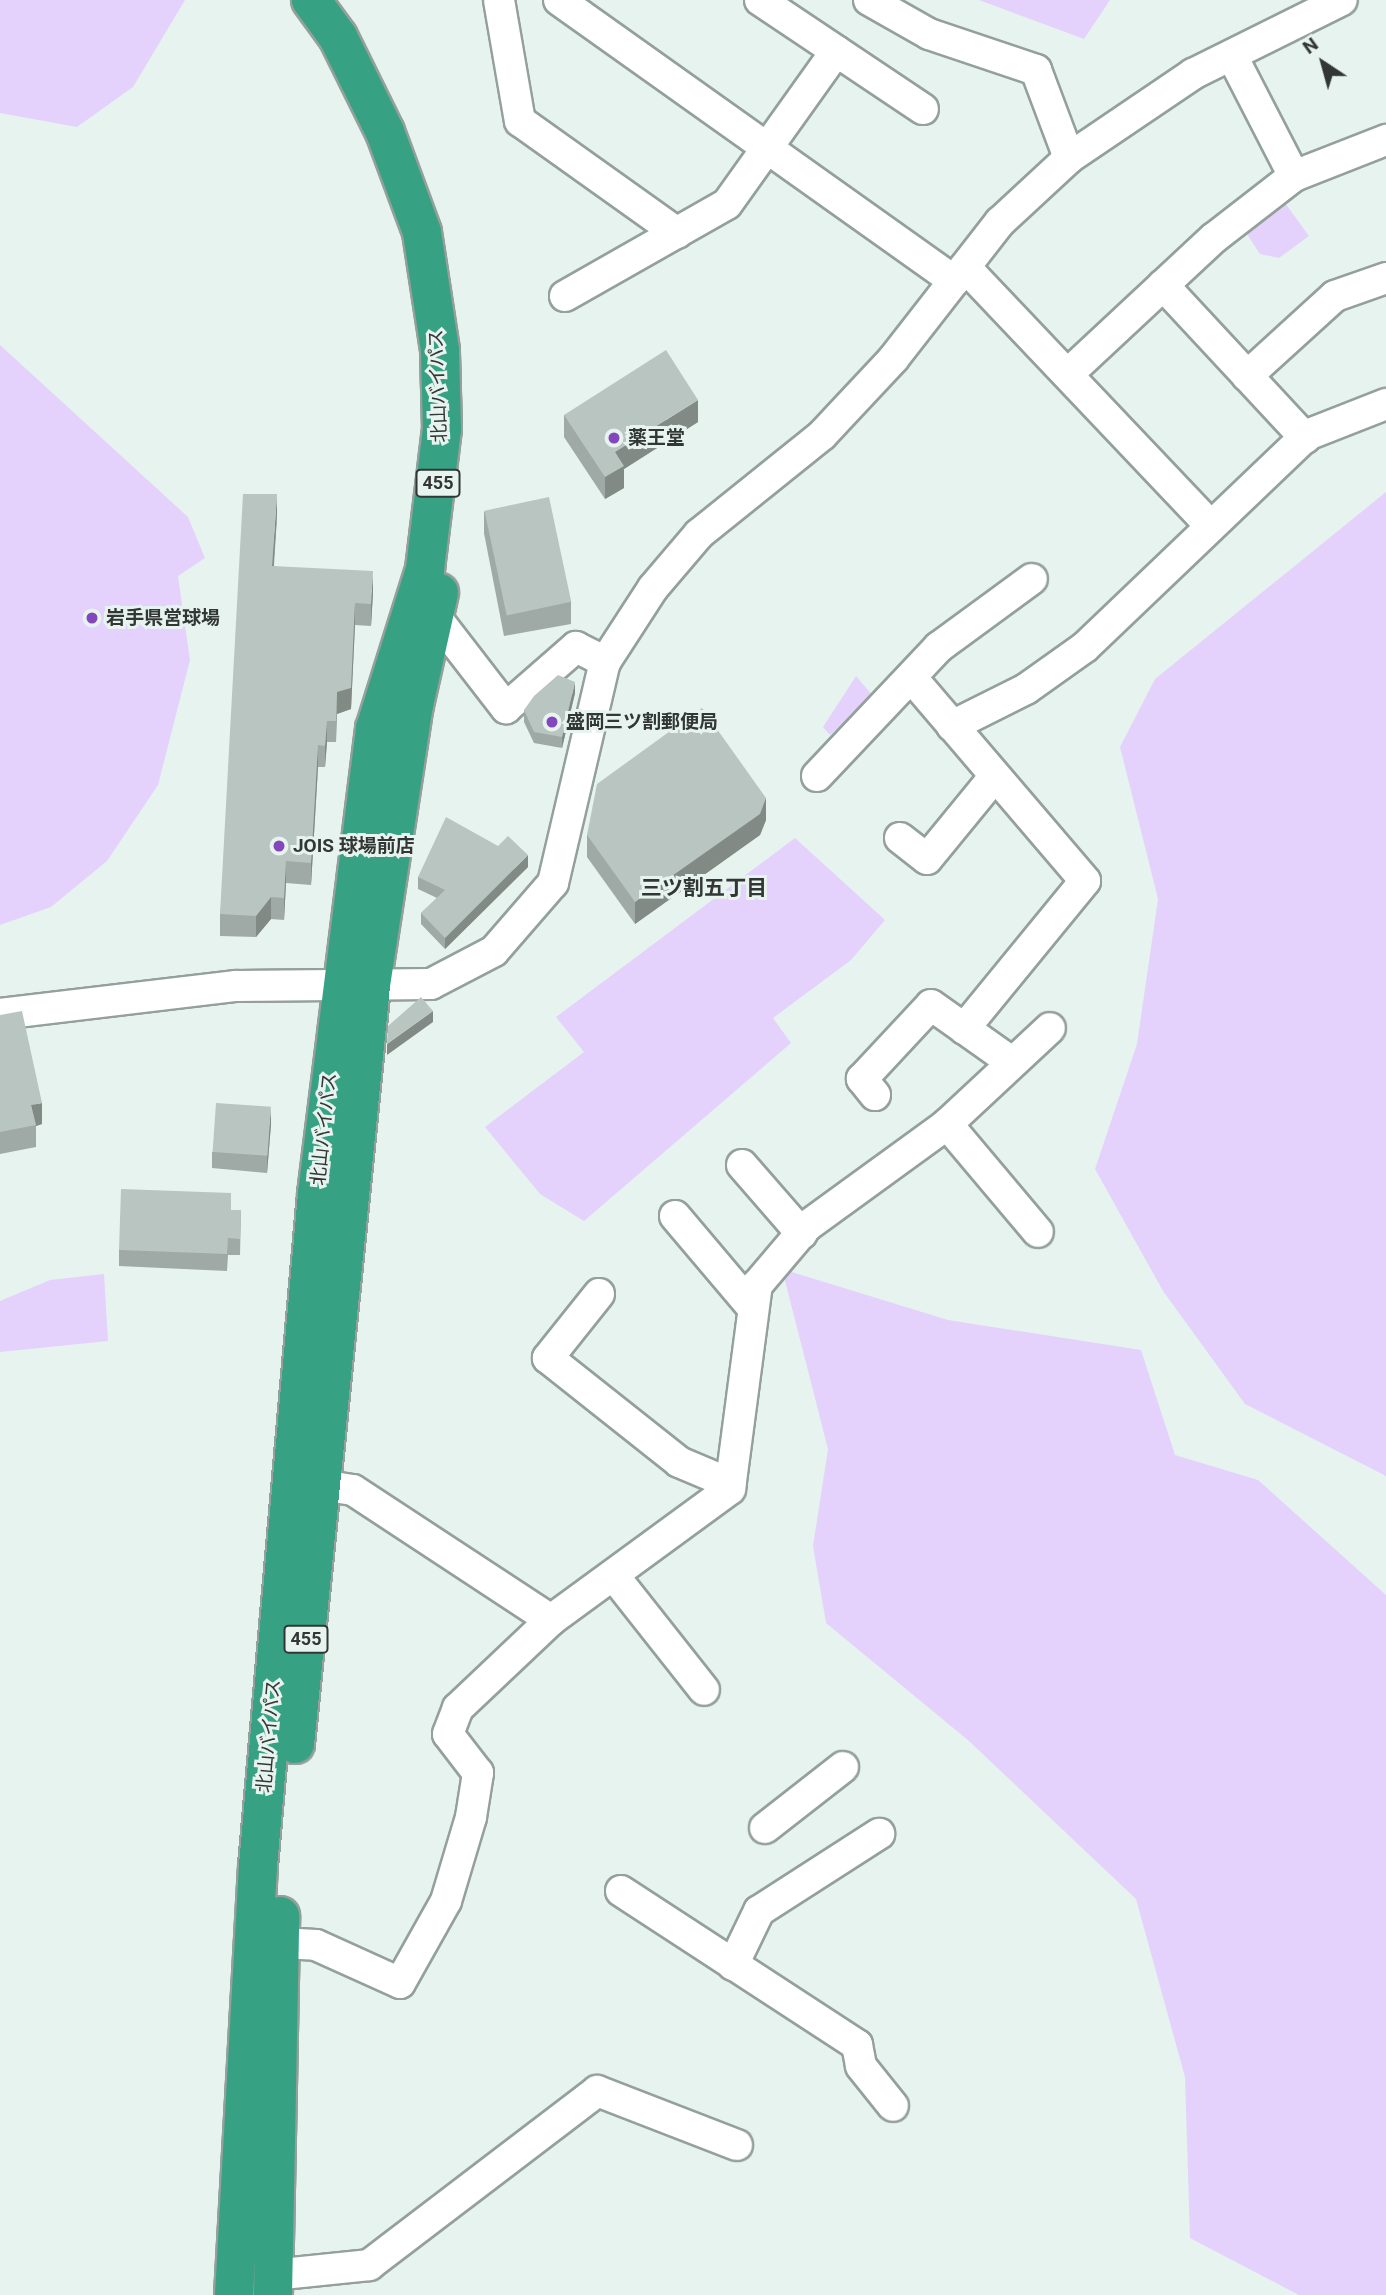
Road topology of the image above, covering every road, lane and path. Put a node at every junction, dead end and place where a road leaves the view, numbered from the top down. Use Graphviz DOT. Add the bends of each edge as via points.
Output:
graph roads {
  1 [pos="311,0"];
  2 [pos="341,0"];
  3 [pos="499,0"];
  4 [pos="559,0"];
  5 [pos="760,0"];
  6 [pos="869,0"];
  7 [pos="1342,0"];
  8 [pos="836,51"];
  9 [pos="1232,56"];
  10 [pos="923,109"];
  11 [pos="1386,140"];
  12 [pos="769,146"];
  13 [pos="1069,158"];
  14 [pos="1294,176"];
  15 [pos="677,233"];
  16 [pos="960,274"];
  17 [pos="1386,278"];
  18 [pos="1163,285"];
  19 [pos="565,296"];
  20 [pos="1069,373"];
  21 [pos="1247,376"];
  22 [pos="1386,404"];
  23 [pos="1305,438"];
  24 [pos="1211,526"];
  25 [pos="1032,579"];
  26 [pos="434,615"];
  27 [pos="605,662"];
  28 [pos="911,677"];
  29 [pos="952,726"];
  30 [pos="817,776"];
  31 [pos="995,776"];
  32 [pos="900,838"];
  33 [pos="356,984"];
  34 [pos="0,1014"];
  35 [pos="1050,1028"];
  36 [pos="964,1029"];
  37 [pos="1010,1060"];
  38 [pos="875,1095"];
  39 [pos="947,1124"];
  40 [pos="742,1165"];
  41 [pos="676,1216"];
  42 [pos="1038,1232"];
  43 [pos="802,1234"];
  44 [pos="599,1294"];
  45 [pos="752,1307"];
  46 [pos="731,1484"];
  47 [pos="321,1485"];
  48 [pos="614,1576"];
  49 [pos="551,1620"];
  50 [pos="704,1690"];
  51 [pos="843,1767"];
  52 [pos="765,1828"];
  53 [pos="879,1834"];
  54 [pos="621,1891"];
  55 [pos="280,1943"];
  56 [pos="733,1965"];
  57 [pos="893,2106"];
  58 [pos="737,2145"];
  59 [pos="273,2285"];
  60 [pos="234,2295"];
  1 -- 33 [label="highway, 北山バイパス / 455" via="338,37 385,132 422,232 440,350 435,518 376,729"];
  2 -- 26 [label="highway, 北山バイパス / 455" via="390,84 428,169 464,353 463,485"];
  3 -- 15 [label="street" via="520,121"];
  4 -- 12 [label="street"];
  5 -- 8 [label="street"];
  6 -- 13 [label="street" via="929,34 1036,70"];
  7 -- 9 [label="street"];
  8 -- 10 [label="street"];
  8 -- 12 [label="street"];
  9 -- 13 [label="street" via="1193,74"];
  9 -- 14 [label="street"];
  11 -- 14 [label="street"];
  12 -- 15 [label="street" via="727,204"];
  12 -- 16 [label="street"];
  13 -- 16 [label="street" via="1000,222"];
  14 -- 18 [label="street"];
  15 -- 19 [label="street"];
  16 -- 20 [label="street"];
  16 -- 27 [label="street" via="894,358 815,442 699,534 653,587"];
  17 -- 21 [label="street" via="1335,296"];
  18 -- 20 [label="street"];
  18 -- 21 [label="street"];
  20 -- 24 [label="street"];
  21 -- 23 [label="street"];
  22 -- 23 [label="street"];
  23 -- 24 [label="street"];
  24 -- 29 [label="street" via="1084,647 1026,689"];
  25 -- 28 [label="street" via="939,648"];
  26 -- 27 [label="street" via="506,708 576,647"];
  26 -- 33 [label="highway, 北山バイパス / 455"];
  27 -- 33 [label="street" via="553,883 494,951 431,984"];
  28 -- 29 [label="street"];
  28 -- 30 [label="street"];
  29 -- 31 [label="street"];
  31 -- 32 [label="street" via="927,859"];
  31 -- 36 [label="street" via="1085,881"];
  33 -- 34 [label="street" via="236,986"];
  33 -- 47 [label="highway, 北山バイパス / 455"];
  33 -- 60 [label="highway, 北山バイパス / 455" via="258,1866"];
  35 -- 37 [label="street"];
  36 -- 37 [label="street"];
  36 -- 38 [label="street" via="931,1005 862,1079"];
  37 -- 39 [label="street"];
  39 -- 42 [label="street"];
  39 -- 43 [label="street"];
  40 -- 43 [label="street"];
  41 -- 45 [label="street"];
  43 -- 45 [label="street" via="757,1285"];
  44 -- 46 [label="street" via="548,1358 679,1462"];
  45 -- 46 [label="street"];
  46 -- 48 [label="street"];
  47 -- 49 [label="street" via="354,1490"];
  47 -- 55 [label="highway, 北山バイパス / 455"];
  48 -- 49 [label="street"];
  48 -- 50 [label="street"];
  49 -- 55 [label="street" via="458,1708 448,1734 478,1773 471,1817 446,1901 400,1983 316,1945"];
  51 -- 52 [label="street"];
  53 -- 56 [label="street" via="759,1911"];
  54 -- 56 [label="street"];
  55 -- 59 [label="highway, 北山バイパス / 455"];
  56 -- 57 [label="street" via="857,2045 861,2066"];
  58 -- 59 [label="street" via="597,2091 369,2265"];
}
